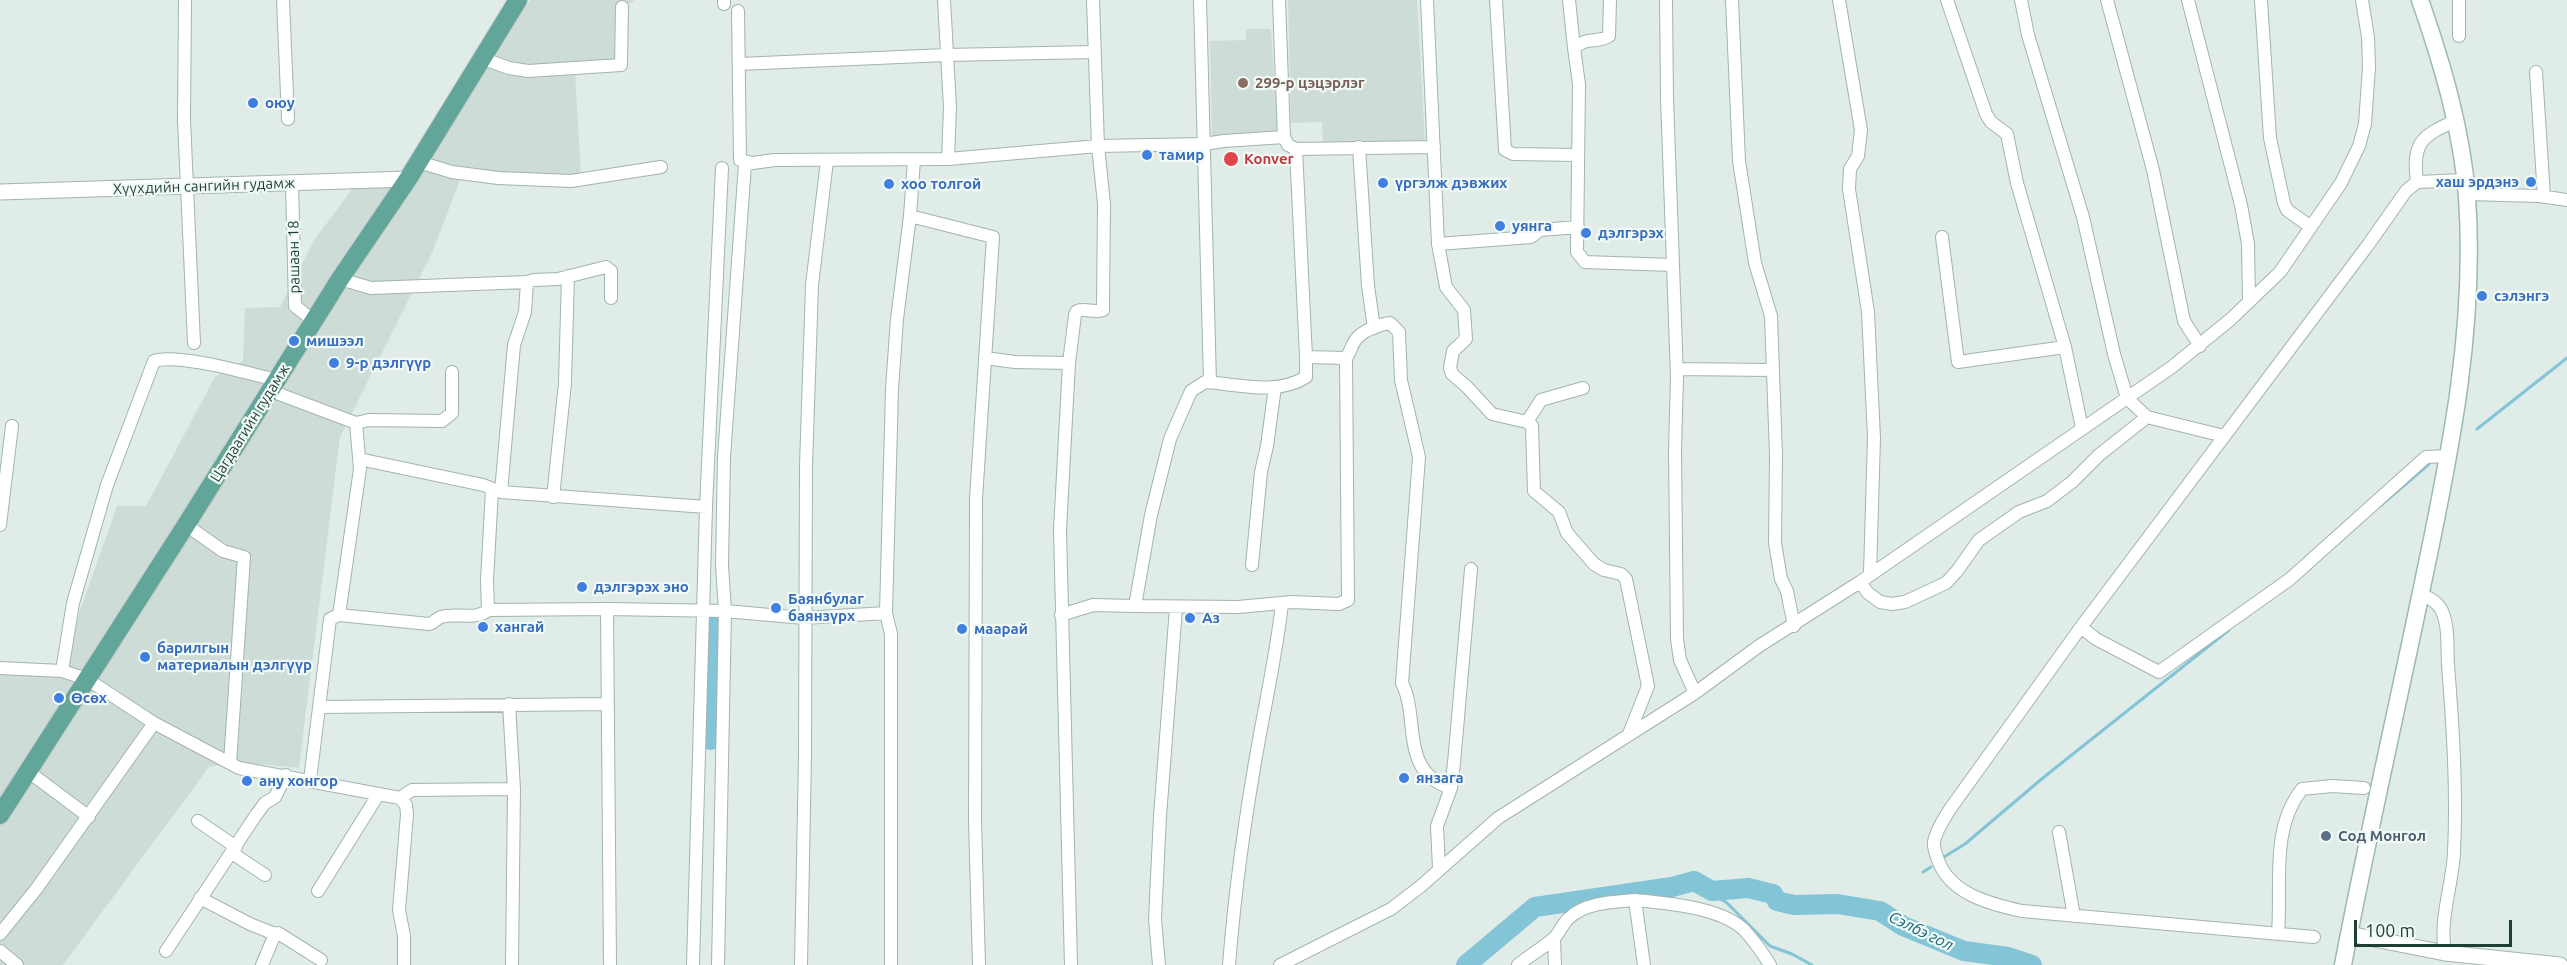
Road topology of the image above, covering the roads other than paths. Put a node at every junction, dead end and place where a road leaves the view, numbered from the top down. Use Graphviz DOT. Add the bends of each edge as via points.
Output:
graph roads {
  1 [pos="185,0"];
  2 [pos="283,0"];
  3 [pos="518,0"];
  4 [pos="944,0"];
  5 [pos="1094,0"];
  6 [pos="1200,0"];
  7 [pos="1279,0"];
  8 [pos="1427,0"];
  9 [pos="1496,0"];
  10 [pos="1569,0"];
  11 [pos="1610,0"];
  12 [pos="1666,0"];
  13 [pos="1732,0"];
  14 [pos="1839,0"];
  15 [pos="1947,0"];
  16 [pos="2021,0"];
  17 [pos="2107,0"];
  18 [pos="2188,0"];
  19 [pos="2261,0"];
  20 [pos="2362,0"];
  21 [pos="2420,0"];
  22 [pos="2459,0"];
  23 [pos="622,7"];
  24 [pos="738,11"];
  25 [pos="2459,36"];
  26 [pos="1574,48"];
  27 [pos="1094,52"];
  28 [pos="946,55"];
  29 [pos="484,59"];
  30 [pos="740,64"];
  31 [pos="2536,72"];
  32 [pos="288,119"];
  33 [pos="2455,121"];
  34 [pos="1284,137"];
  35 [pos="1204,144"];
  36 [pos="1098,146"];
  37 [pos="1359,147"];
  38 [pos="1434,147"];
  39 [pos="1296,149"];
  40 [pos="1578,155"];
  41 [pos="948,159"];
  42 [pos="914,160"];
  43 [pos="826,161"];
  44 [pos="419,162"];
  45 [pos="749,162"];
  46 [pos="661,167"];
  47 [pos="722,168"];
  48 [pos="408,179"];
  49 [pos="2417,182"];
  50 [pos="292,183"];
  51 [pos="186,187"];
  52 [pos="2466,187"];
  53 [pos="0,192"];
  54 [pos="2544,197"];
  55 [pos="2567,200"];
  56 [pos="910,216"];
  57 [pos="741,224"];
  58 [pos="720,225"];
  59 [pos="1578,227"];
  60 [pos="2311,227"];
  61 [pos="1941,237"];
  62 [pos="1438,244"];
  63 [pos="1672,265"];
  64 [pos="568,276"];
  65 [pos="340,279"];
  66 [pos="527,282"];
  67 [pos="611,298"];
  68 [pos="2249,300"];
  69 [pos="314,321"];
  70 [pos="1374,328"];
  71 [pos="194,343"];
  72 [pos="2200,346"];
  73 [pos="2065,347"];
  74 [pos="1306,357"];
  75 [pos="985,358"];
  76 [pos="1346,358"];
  77 [pos="1069,363"];
  78 [pos="1677,369"];
  79 [pos="1773,370"];
  80 [pos="452,372"];
  81 [pos="1210,382"];
  82 [pos="274,386"];
  83 [pos="1275,387"];
  84 [pos="1582,388"];
  85 [pos="2127,398"];
  86 [pos="2147,417"];
  87 [pos="1527,422"];
  88 [pos="356,423"];
  89 [pos="12,426"];
  90 [pos="2082,428"];
  91 [pos="2224,436"];
  92 [pos="2449,456"];
  93 [pos="359,459"];
  94 [pos="496,491"];
  95 [pos="553,497"];
  96 [pos="706,507"];
  97 [pos="0,525"];
  98 [pos="186,525"];
  99 [pos="1252,565"];
  100 [pos="1471,569"];
  101 [pos="1870,573"];
  102 [pos="1860,582"];
  103 [pos="2421,594"];
  104 [pos="1282,604"];
  105 [pos="1135,606"];
  106 [pos="1176,608"];
  107 [pos="607,609"];
  108 [pos="488,610"];
  109 [pos="704,611"];
  110 [pos="724,611"];
  111 [pos="886,613"];
  112 [pos="339,615"];
  113 [pos="1061,615"];
  114 [pos="804,618"];
  115 [pos="1794,626"];
  116 [pos="2081,627"];
  117 [pos="0,668"];
  118 [pos="62,671"];
  119 [pos="87,679"];
  120 [pos="1695,693"];
  121 [pos="509,704"];
  122 [pos="607,704"];
  123 [pos="320,707"];
  124 [pos="154,723"];
  125 [pos="1629,734"];
  126 [pos="230,763"];
  127 [pos="29,772"];
  128 [pos="286,775"];
  129 [pos="310,780"];
  130 [pos="1451,788"];
  131 [pos="2364,788"];
  132 [pos="514,789"];
  133 [pos="378,795"];
  134 [pos="400,798"];
  135 [pos="0,815"];
  136 [pos="89,817"];
  137 [pos="198,821"];
  138 [pos="2059,832"];
  139 [pos="234,850"];
  140 [pos="1439,868"];
  141 [pos="265,875"];
  142 [pos="318,891"];
  143 [pos="200,898"];
  144 [pos="1635,900"];
  145 [pos="2074,916"];
  146 [pos="2278,933"];
  147 [pos="0,934"];
  148 [pos="275,934"];
  149 [pos="2314,937"];
  150 [pos="1554,939"];
  151 [pos="2348,941"];
  152 [pos="0,951"];
  153 [pos="166,951"];
  154 [pos="2445,953"];
  155 [pos="321,960"];
  156 [pos="17,965"];
  157 [pos="262,965"];
  158 [pos="404,965"];
  159 [pos="512,965"];
  160 [pos="610,965"];
  161 [pos="693,965"];
  162 [pos="718,965"];
  163 [pos="801,965"];
  164 [pos="891,965"];
  165 [pos="979,965"];
  166 [pos="1071,965"];
  167 [pos="1159,965"];
  168 [pos="1229,965"];
  169 [pos="1280,965"];
  170 [pos="1518,965"];
  171 [pos="1556,965"];
  172 [pos="1644,965"];
  173 [pos="1770,965"];
  174 [pos="2343,965"];
  175 [pos="2560,965"];
  1 -- 51 [label="street"];
  2 -- 32 [label="street"];
  3 -- 29 [label="main road, Цагдаагийн гудамж"];
  4 -- 28 [label="street"];
  5 -- 27 [label="street"];
  6 -- 35 [label="street"];
  7 -- 34 [label="street"];
  8 -- 38 [label="street"];
  9 -- 40 [label="street" via="1505,150 1513,154"];
  10 -- 26 [label="street"];
  11 -- 26 [label="street" via="1609,36 1584,40"];
  12 -- 63 [label="street"];
  13 -- 79 [label="street" via="1739,161 1755,263 1771,316"];
  14 -- 101 [label="street" via="1861,130 1857,156 1850,169 1849,189 1868,312 1874,438"];
  15 -- 73 [label="street" via="1986,114 2007,134 2017,183"];
  16 -- 85 [label="street" via="2083,217"];
  17 -- 72 [label="street" via="2152,170 2184,321"];
  18 -- 68 [label="street" via="2241,205 2248,244"];
  19 -- 60 [label="street" via="2270,138 2284,203 2291,214"];
  20 -- 60 [label="street" via="2368,57 2365,124 2341,183"];
  21 -- 33 [label="main road"];
  22 -- 25 [label="street"];
  23 -- 29 [label="street" via="621,65 528,71"];
  24 -- 30 [label="street"];
  26 -- 40 [label="street" via="1579,84"];
  27 -- 28 [label="street"];
  27 -- 36 [label="street"];
  28 -- 30 [label="street"];
  28 -- 41 [label="street"];
  29 -- 44 [label="main road, Цагдаагийн гудамж"];
  30 -- 45 [label="street" via="740,160"];
  31 -- 54 [label="street"];
  33 -- 49 [label="street" via="2429,132 2419,144 2414,160"];
  33 -- 52 [label="main road"];
  34 -- 35 [label="street"];
  34 -- 39 [label="street"];
  35 -- 36 [label="street"];
  35 -- 81 [label="street"];
  36 -- 41 [label="street"];
  36 -- 77 [label="street" via="1104,204 1102,310 1077,311"];
  37 -- 38 [label="street"];
  37 -- 39 [label="street"];
  37 -- 70 [label="street"];
  38 -- 62 [label="street"];
  39 -- 74 [label="street"];
  40 -- 59 [label="street"];
  41 -- 42 [label="street"];
  42 -- 43 [label="street"];
  42 -- 56 [label="street"];
  43 -- 45 [label="street"];
  43 -- 114 [label="street" via="812,285"];
  44 -- 46 [label="street" via="452,172 498,178 571,181"];
  44 -- 48 [label="main road, Цагдаагийн гудамж"];
  45 -- 57 [label="street" via="744,169"];
  47 -- 58 [label="street"];
  48 -- 50 [label="street, Хүүхдийн сангийн гудамж"];
  48 -- 65 [label="main road, Цагдаагийн гудамж"];
  49 -- 52 [label="street"];
  49 -- 91 [label="street" via="2406,191"];
  50 -- 51 [label="street, Хүүхдийн сангийн гудамж"];
  50 -- 69 [label="street, рашаан 18" via="295,306"];
  51 -- 53 [label="street, Хүүхдийн сангийн гудамж"];
  51 -- 71 [label="street"];
  52 -- 54 [label="street"];
  52 -- 92 [label="main road" via="2466,337"];
  54 -- 55 [label="street"];
  56 -- 75 [label="street" via="993,237"];
  56 -- 111 [label="street" via="892,389"];
  57 -- 58 [label="street"];
  57 -- 110 [label="street" via="724,457"];
  58 -- 96 [label="street"];
  59 -- 62 [label="street" via="1540,230 1531,237"];
  59 -- 63 [label="street" via="1582,261"];
  60 -- 68 [label="street" via="2280,272"];
  61 -- 73 [label="street" via="1958,362"];
  62 -- 87 [label="street" via="1446,287 1464,310 1466,339 1453,351 1452,374 1492,414"];
  63 -- 78 [label="street"];
  64 -- 66 [label="street"];
  64 -- 67 [label="street" via="609,268"];
  64 -- 95 [label="street" via="565,383"];
  65 -- 66 [label="street" via="370,288"];
  65 -- 69 [label="main road, Цагдаагийн гудамж"];
  66 -- 94 [label="street" via="525,312 514,345"];
  68 -- 72 [label="street"];
  69 -- 82 [label="main road, Цагдаагийн гудамж"];
  70 -- 76 [label="street" via="1358,337"];
  70 -- 130 [label="street" via="1390,323 1399,332 1401,380 1419,457 1401,670 1410,705 1411,737 1423,767 1438,784"];
  72 -- 85 [label="street"];
  73 -- 90 [label="street"];
  74 -- 76 [label="street"];
  74 -- 83 [label="street" via="1306,377"];
  75 -- 77 [label="street"];
  75 -- 165 [label="street" via="976,499 975,821"];
  76 -- 104 [label="street" via="1348,600 1339,604"];
  77 -- 113 [label="street" via="1060,530"];
  78 -- 79 [label="street"];
  78 -- 120 [label="street" via="1677,639 1680,660"];
  79 -- 115 [label="street" via="1775,543"];
  80 -- 88 [label="street" via="452,413 442,421"];
  81 -- 83 [label="street"];
  81 -- 105 [label="street" via="1191,392 1170,439"];
  82 -- 88 [label="street"];
  82 -- 98 [label="main road, Цагдаагийн гудамж"];
  82 -- 118 [label="street" via="192,362 161,358 154,361 107,485 73,603"];
  83 -- 99 [label="street"];
  84 -- 87 [label="street" via="1541,400"];
  85 -- 86 [label="street"];
  85 -- 90 [label="street"];
  86 -- 91 [label="street"];
  86 -- 102 [label="street" via="2047,501 2019,512 1979,540 1946,583 1892,604 1880,602"];
  87 -- 125 [label="street" via="1534,435 1534,491 1559,512 1567,532 1594,564 1626,579 1648,686"];
  88 -- 93 [label="street"];
  89 -- 97 [label="street"];
  90 -- 101 [label="street"];
  91 -- 116 [label="street"];
  92 -- 103 [label="main road"];
  92 -- 116 [label="street" via="2426,457 2290,579 2159,672"];
  93 -- 94 [label="street"];
  93 -- 112 [label="street"];
  94 -- 95 [label="street"];
  94 -- 108 [label="street" via="487,580"];
  95 -- 96 [label="street"];
  96 -- 109 [label="street"];
  98 -- 119 [label="main road, Цагдаагийн гудамж"];
  98 -- 126 [label="street" via="223,551 244,557"];
  100 -- 130 [label="street"];
  101 -- 102 [label="street"];
  102 -- 115 [label="street"];
  103 -- 151 [label="main road"];
  103 -- 154 [label="street" via="2442,610 2451,696 2455,791 2453,856 2442,925"];
  104 -- 106 [label="street"];
  104 -- 168 [label="street" via="1234,899"];
  105 -- 106 [label="street"];
  105 -- 113 [label="street" via="1093,605"];
  106 -- 167 [label="street" via="1155,919"];
  107 -- 108 [label="street"];
  107 -- 109 [label="street"];
  107 -- 122 [label="street"];
  108 -- 112 [label="street" via="479,615 441,617 429,624"];
  109 -- 110 [label="street"];
  109 -- 161 [label="street"];
  110 -- 114 [label="street"];
  110 -- 162 [label="street"];
  111 -- 114 [label="street"];
  111 -- 164 [label="street" via="891,634"];
  112 -- 123 [label="street" via="330,619"];
  113 -- 166 [label="street"];
  114 -- 163 [label="street"];
  115 -- 120 [label="street" via="1759,646"];
  116 -- 145 [label="street" via="1950,809 1934,845 1950,880 1971,894 2022,911"];
  117 -- 118 [label="street"];
  118 -- 119 [label="street"];
  119 -- 124 [label="street"];
  119 -- 127 [label="main road, Цагдаагийн гудамж"];
  120 -- 125 [label="street"];
  121 -- 122 [label="street"];
  121 -- 123 [label="street"];
  121 -- 132 [label="street"];
  122 -- 160 [label="street"];
  123 -- 129 [label="street"];
  124 -- 126 [label="street"];
  124 -- 136 [label="street"];
  125 -- 140 [label="street" via="1498,818"];
  126 -- 128 [label="street" via="239,768"];
  127 -- 135 [label="main road, Цагдаагийн гудамж"];
  127 -- 136 [label="street"];
  128 -- 129 [label="street"];
  128 -- 139 [label="street" via="275,797 265,803"];
  129 -- 133 [label="street"];
  130 -- 140 [label="street" via="1437,826"];
  131 -- 146 [label="street" via="2301,789 2294,799 2281,837"];
  132 -- 134 [label="street" via="412,790"];
  132 -- 159 [label="street"];
  133 -- 134 [label="street"];
  133 -- 142 [label="street"];
  134 -- 158 [label="street" via="407,813 399,910"];
  136 -- 147 [label="street"];
  137 -- 139 [label="street"];
  138 -- 145 [label="street"];
  139 -- 141 [label="street"];
  139 -- 143 [label="street"];
  140 -- 169 [label="street" via="1391,909"];
  143 -- 148 [label="street"];
  143 -- 153 [label="street"];
  144 -- 150 [label="street" via="1597,904 1577,912"];
  144 -- 172 [label="street"];
  144 -- 173 [label="street" via="1682,905 1728,918 1743,928"];
  145 -- 146 [label="street"];
  146 -- 149 [label="street"];
  148 -- 155 [label="street"];
  148 -- 157 [label="street"];
  150 -- 170 [label="street"];
  150 -- 171 [label="street"];
  151 -- 154 [label="street"];
  151 -- 174 [label="main road"];
  152 -- 156 [label="street"];
  154 -- 175 [label="street"];
}
